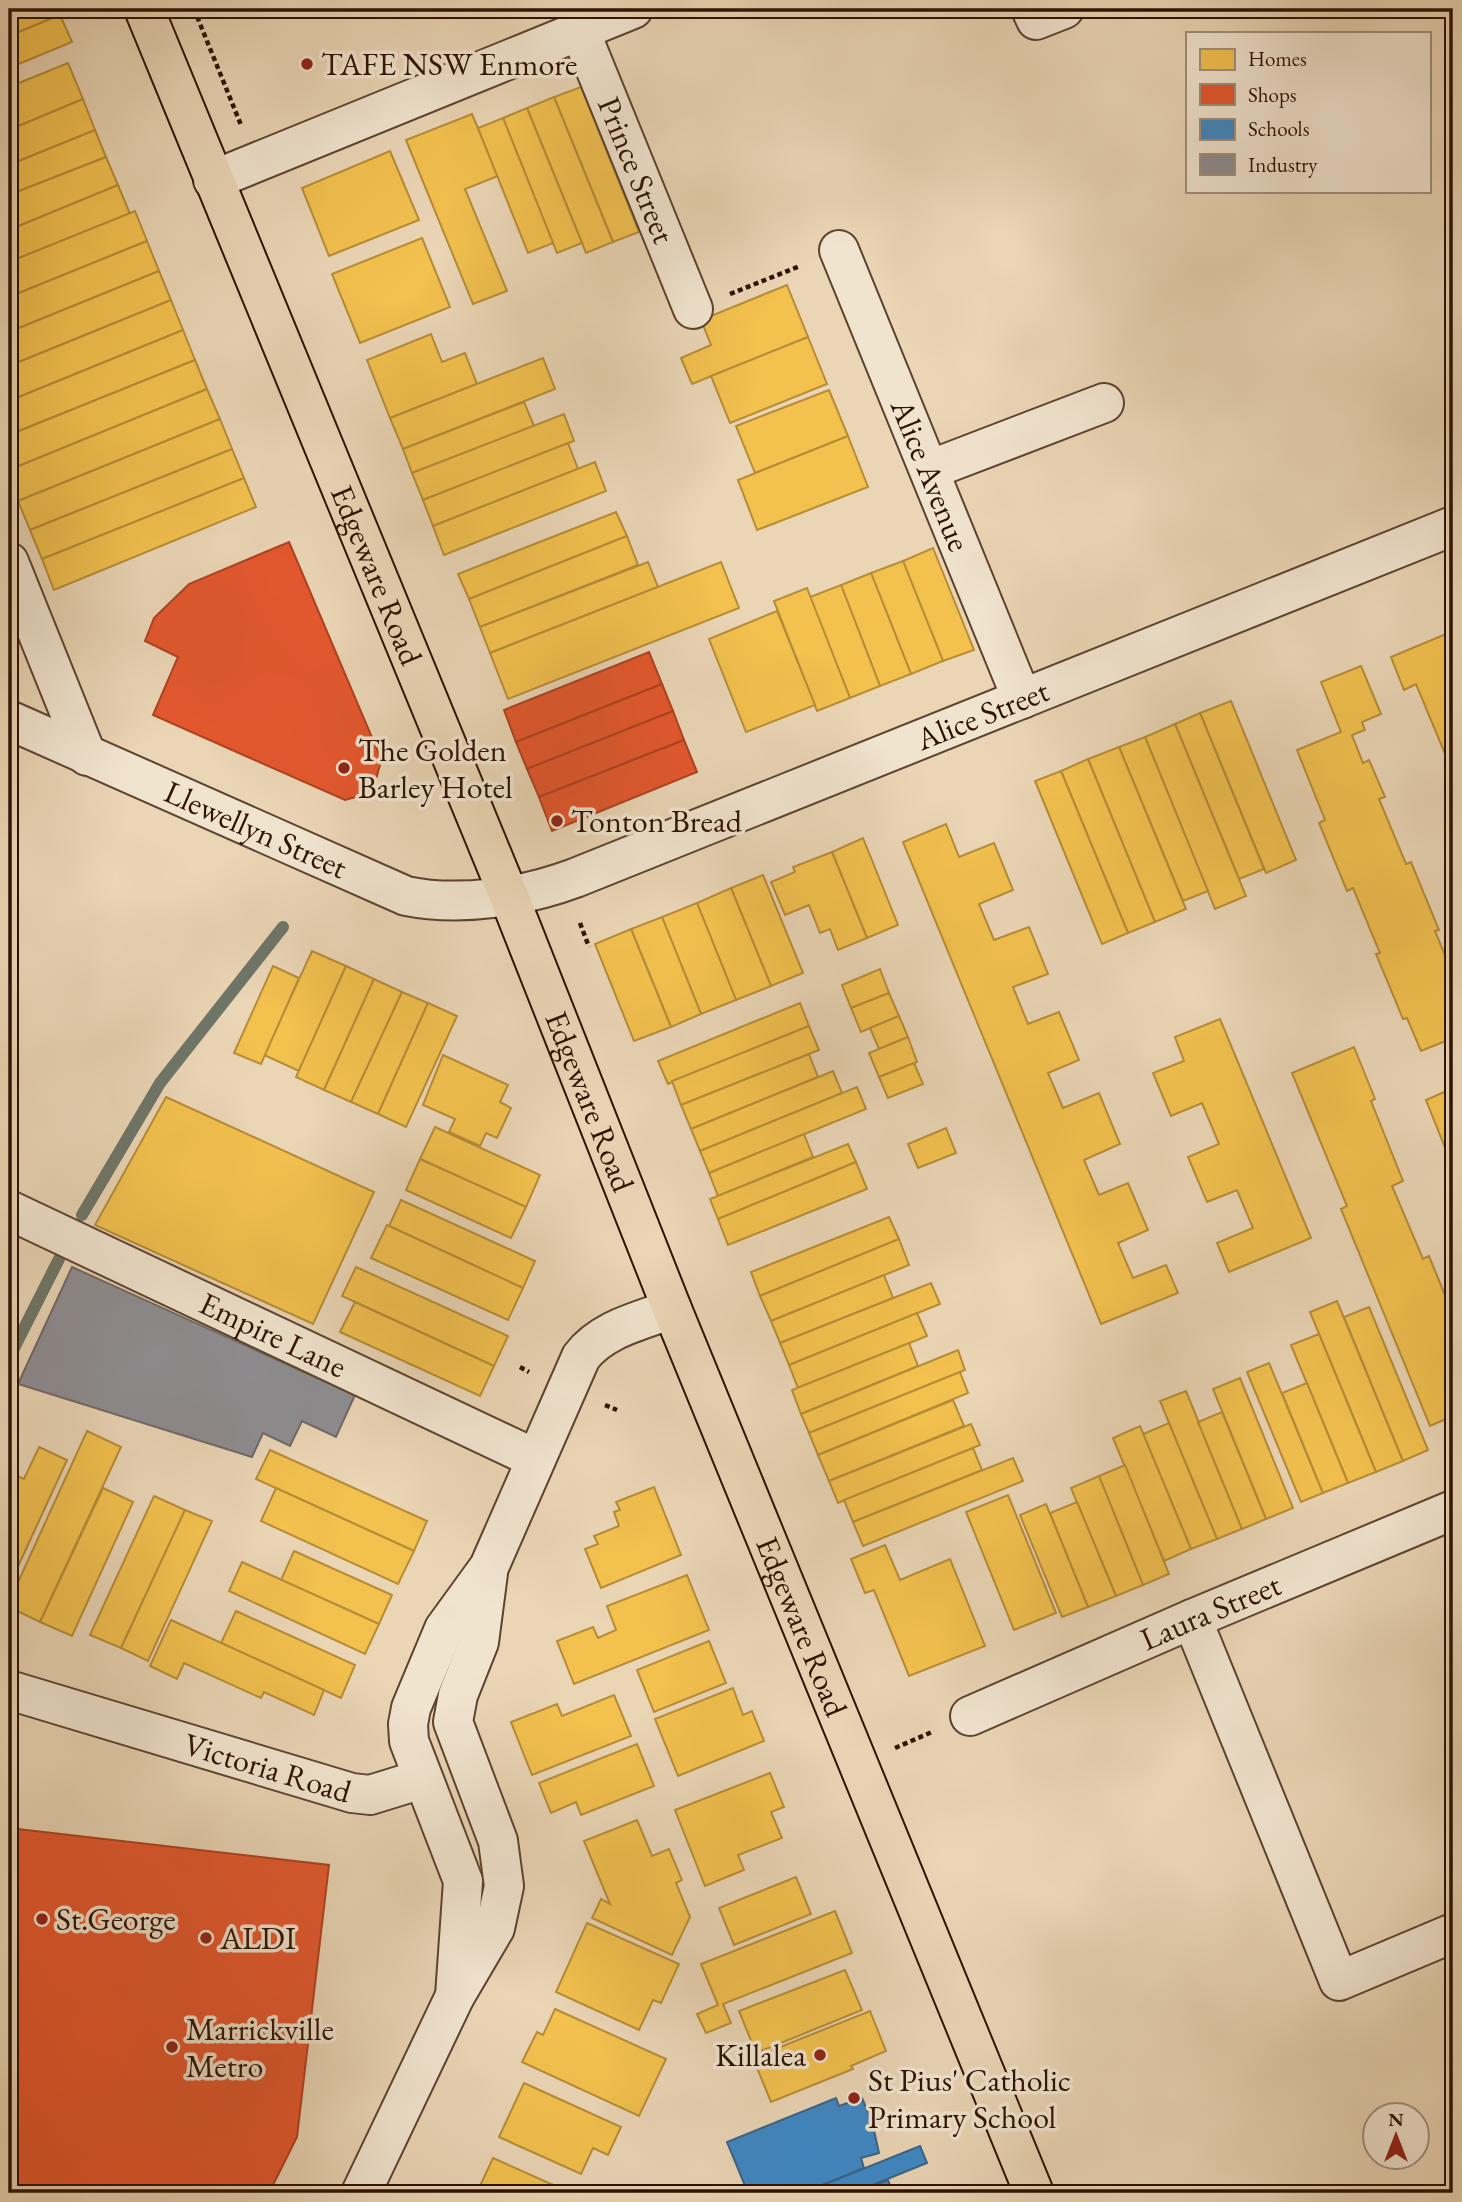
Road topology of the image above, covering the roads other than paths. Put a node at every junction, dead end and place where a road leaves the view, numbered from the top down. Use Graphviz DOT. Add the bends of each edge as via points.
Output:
graph roads {
  1 [pos="144,9"];
  2 [pos="633,9"];
  3 [pos="1031,9"];
  4 [pos="1064,9"];
  5 [pos="580,31"];
  6 [pos="213,180"];
  7 [pos="839,250"];
  8 [pos="693,309"];
  9 [pos="1104,403"];
  10 [pos="929,470"];
  11 [pos="1453,526"];
  12 [pos="9,562"];
  13 [pos="1022,699"];
  14 [pos="9,720"];
  15 [pos="88,756"];
  16 [pos="508,894"];
  17 [pos="9,1210"];
  18 [pos="672,1309"];
  19 [pos="536,1459"];
  20 [pos="1453,1510"];
  21 [pos="489,1567"];
  22 [pos="1192,1619"];
  23 [pos="9,1690"];
  24 [pos="970,1716"];
  25 [pos="422,1779"];
  26 [pos="1453,1933"];
  27 [pos="455,1996"];
  28 [pos="360,2193"];
  29 [pos="1034,2193"];
  1 -- 6 [label="main road, Edgeware Road"];
  2 -- 5 [label="street"];
  3 -- 4 [label="street" via="1036,20"];
  5 -- 6 [label="street"];
  5 -- 8 [label="street, Prince Street"];
  6 -- 16 [label="main road, Edgeware Road"];
  7 -- 10 [label="street, Alice Avenue"];
  9 -- 10 [label="street"];
  10 -- 13 [label="street, Alice Avenue"];
  11 -- 13 [label="street, Alice Street"];
  12 -- 15 [label="street"];
  13 -- 16 [label="street, Alice Street" via="564,882"];
  14 -- 15 [label="street, Llewellyn Street"];
  15 -- 16 [label="street, Llewellyn Street" via="407,896 447,902"];
  16 -- 18 [label="main road, Edgeware Road"];
  17 -- 19 [label="street, Empire Lane"];
  18 -- 19 [label="street" via="604,1335 590,1345"];
  18 -- 29 [label="main road, Edgeware Road"];
  19 -- 21 [label="street"];
  20 -- 22 [label="street, Laura Street"];
  21 -- 25 [label="street" via="444,1629 411,1709 410,1741"];
  21 -- 27 [label="street" via="479,1642 453,1722 498,1841 504,1886 495,1928"];
  22 -- 24 [label="street, Laura Street"];
  22 -- 26 [label="street" via="1339,1981"];
  23 -- 25 [label="street, Victoria Road" via="352,1793 370,1794"];
  25 -- 27 [label="street" via="463,1881"];
  27 -- 28 [label="street"];
}
